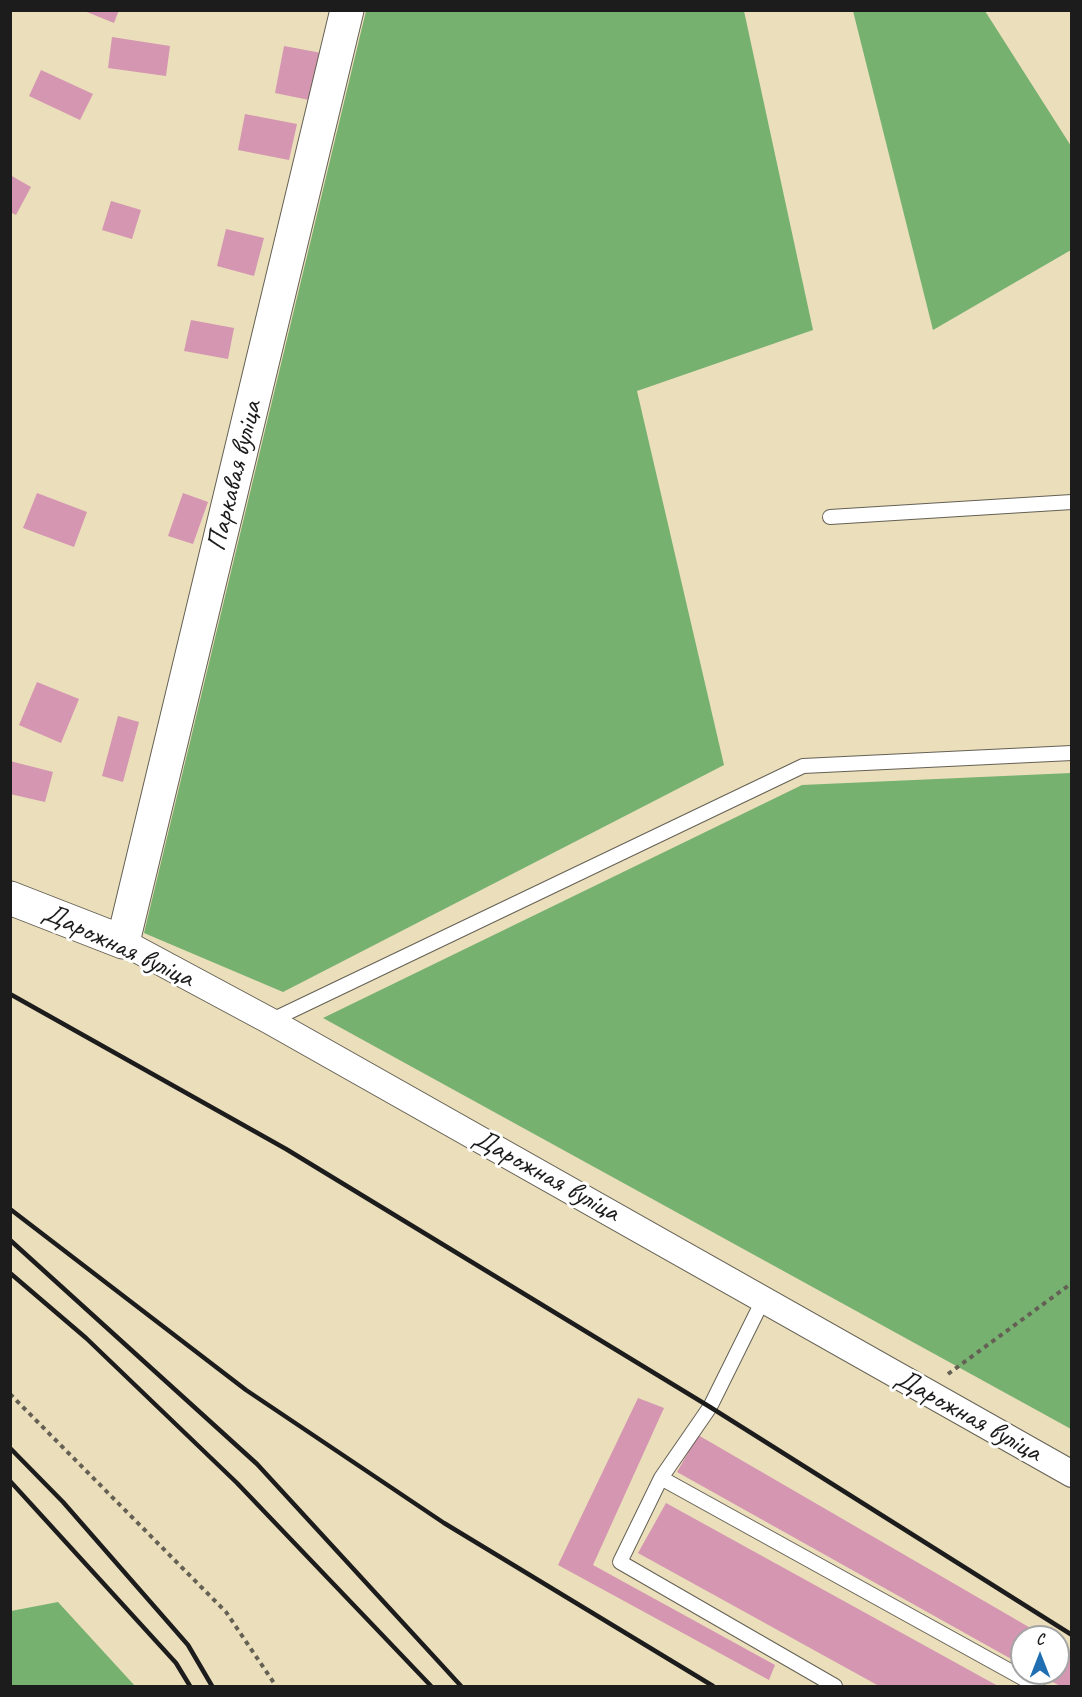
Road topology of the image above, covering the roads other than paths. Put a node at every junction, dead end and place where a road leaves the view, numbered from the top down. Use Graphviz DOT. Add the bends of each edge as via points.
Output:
graph roads {
  1 [pos="347,10"];
  2 [pos="1071,502"];
  3 [pos="830,517"];
  4 [pos="1071,753"];
  5 [pos="10,898"];
  6 [pos="123,942"];
  7 [pos="270,1021"];
  8 [pos="764,1298"];
  9 [pos="1071,1474"];
  10 [pos="661,1478"];
  11 [pos="835,1686"];
  12 [pos="1037,1686"];
  1 -- 6 [label="street, Паркавая вуліца"];
  2 -- 3 [label="lane"];
  4 -- 7 [label="lane" via="803,766"];
  5 -- 6 [label="street, Дарожная вуліца"];
  6 -- 7 [label="street, Дарожная вуліца"];
  7 -- 8 [label="street, Дарожная вуліца"];
  8 -- 9 [label="street, Дарожная вуліца"];
  8 -- 10 [label="lane" via="710,1407"];
  10 -- 11 [label="lane" via="620,1562"];
  10 -- 12 [label="lane"];
}
